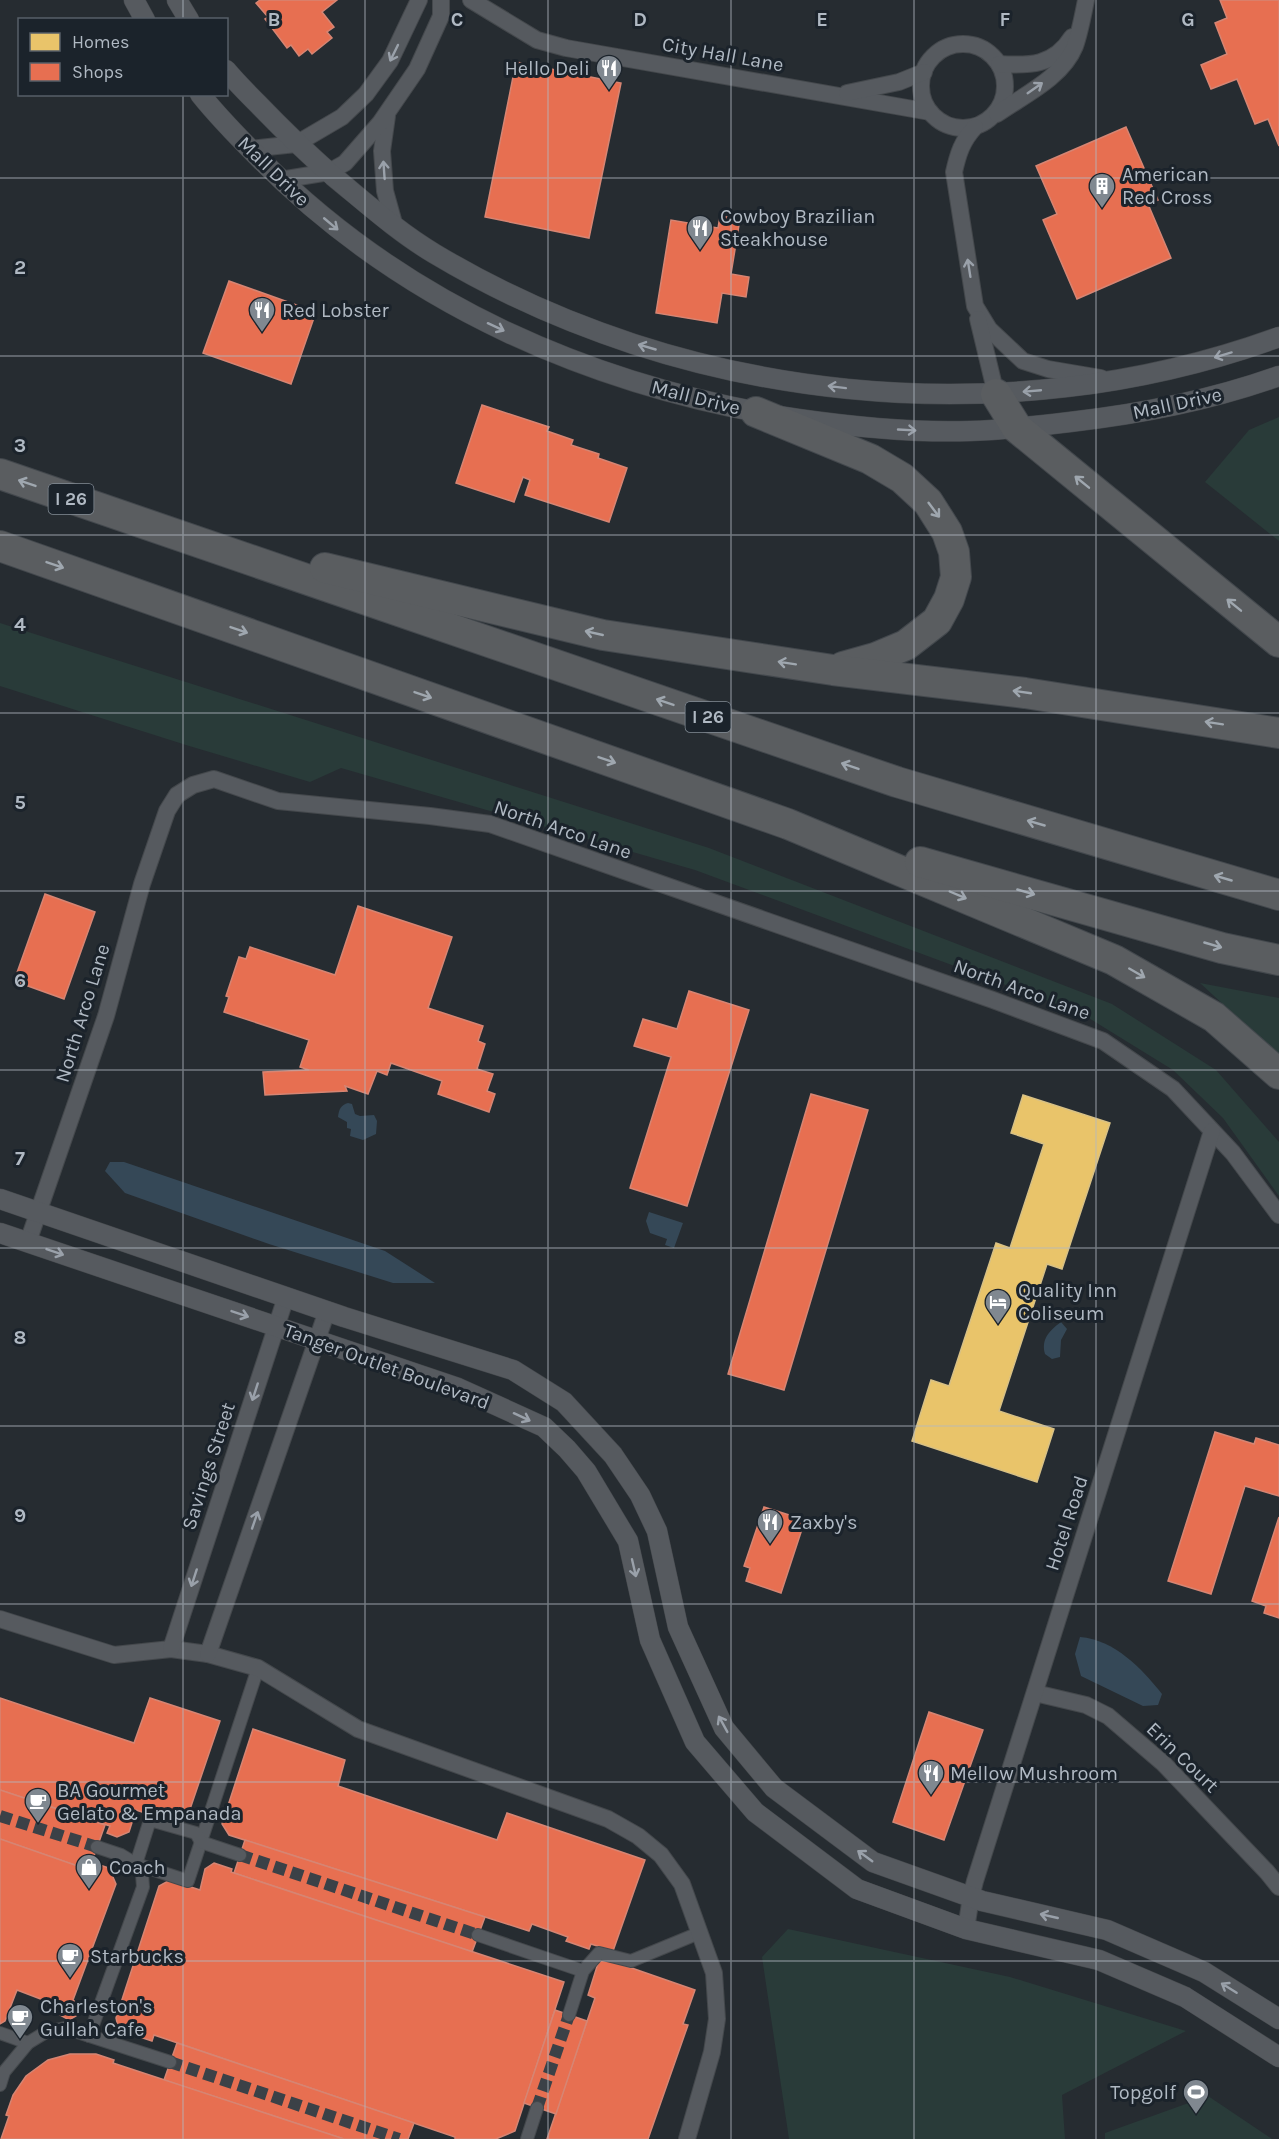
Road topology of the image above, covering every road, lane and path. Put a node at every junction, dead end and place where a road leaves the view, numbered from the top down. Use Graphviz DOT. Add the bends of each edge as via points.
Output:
graph roads {
  1 [pos="134,0"];
  2 [pos="177,0"];
  3 [pos="419,0"];
  4 [pos="441,0"];
  5 [pos="471,0"];
  6 [pos="1086,0"];
  7 [pos="144,18"];
  8 [pos="188,18"];
  9 [pos="1081,24"];
  10 [pos="999,64"];
  11 [pos="228,72"];
  12 [pos="924,72"];
  13 [pos="838,95"];
  14 [pos="202,96"];
  15 [pos="930,112"];
  16 [pos="388,113"];
  17 [pos="981,124"];
  18 [pos="296,144"];
  19 [pos="249,149"];
  20 [pos="329,172"];
  21 [pos="280,180"];
  22 [pos="395,227"];
  23 [pos="975,306"];
  24 [pos="1279,337"];
  25 [pos="1279,376"];
  26 [pos="1114,380"];
  27 [pos="996,394"];
  28 [pos="756,412"];
  29 [pos="1017,428"];
  30 [pos="0,474"];
  31 [pos="142,523"];
  32 [pos="0,546"];
  33 [pos="1279,642"];
  34 [pos="832,670"];
  35 [pos="1276,733"];
  36 [pos="788,824"];
  37 [pos="1279,895"];
  38 [pos="1279,960"];
  39 [pos="1279,1074"];
  40 [pos="1212,1131"];
  41 [pos="0,1199"];
  42 [pos="38,1212"];
  43 [pos="1279,1215"];
  44 [pos="0,1233"];
  45 [pos="28,1242"];
  46 [pos="286,1297"];
  47 [pos="327,1311"];
  48 [pos="276,1326"];
  49 [pos="317,1340"];
  50 [pos="0,1619"];
  51 [pos="171,1649"];
  52 [pos="208,1654"];
  53 [pos="258,1668"];
  54 [pos="1035,1693"];
  55 [pos="201,1842"];
  56 [pos="97,1847"];
  57 [pos="240,1855"];
  58 [pos="136,1864"];
  59 [pos="1279,1887"];
  60 [pos="971,1897"];
  61 [pos="966,1929"];
  62 [pos="699,1933"];
  63 [pos="478,1935"];
  64 [pos="583,1971"];
  65 [pos="569,2015"];
  66 [pos="1279,2019"];
  67 [pos="0,2033"];
  68 [pos="89,2036"];
  69 [pos="28,2043"];
  70 [pos="1279,2057"];
  71 [pos="170,2062"];
  72 [pos="0,2085"];
  73 [pos="537,2108"];
  74 [pos="527,2139"];
  75 [pos="687,2139"];
  1 -- 7 [label="street"];
  2 -- 8 [label="street"];
  3 -- 18 [label="street, one-way" via="390,61 366,94 342,117"];
  4 -- 16 [label="street" via="441,16 417,69"];
  5 -- 13 [label="street, City Hall Lane" via="537,40 556,45"];
  6 -- 9 [label="street"];
  9 -- 10 [label="street" via="1065,49 1040,63"];
  17 -- 9 [label="street, one-way" via="1064,64 1075,46"];
  10 -- 12 [label="street" via="989,53 965,44 938,52"];
  10 -- 17 [label="street" via="1004,75 1003,101"];
  11 -- 18 [label="street, Mall Drive"];
  12 -- 13 [label="street, City Hall Lane"];
  12 -- 15 [label="street" via="921,91"];
  13 -- 15 [label="street, City Hall Lane"];
  14 -- 19 [label="street, Mall Drive"];
  15 -- 17 [label="street" via="946,125 960,129"];
  16 -- 20 [label="street" via="345,163"];
  22 -- 16 [label="street, one-way" via="385,191 382,151"];
  23 -- 17 [label="street, one-way" via="954,172 965,138"];
  18 -- 19 [label="street"];
  18 -- 20 [label="street, Mall Drive"];
  19 -- 21 [label="street, Mall Drive"];
  20 -- 21 [label="street"];
  20 -- 22 [label="street, Mall Drive"];
  21 -- 28 [label="street, Mall Drive, one-way" via="340,231 400,274 469,315 538,347 606,372 682,396"];
  27 -- 22 [label="street, Mall Drive, one-way" via="864,391 790,382 714,366 640,345 498,289"];
  23 -- 26 [label="street" via="989,329 1023,361"];
  23 -- 27 [label="street"];
  24 -- 26 [label="street, Mall Drive, one-way" via="1191,365"];
  25 -- 29 [label="street, Mall Drive" via="1183,404"];
  26 -- 27 [label="street, Mall Drive, one-way"];
  27 -- 29 [label="highway"];
  28 -- 29 [label="street, Mall Drive, one-way" via="906,430"];
  28 -- 34 [label="highway, one-way" via="870,459 902,478 938,516 954,552 956,577 937,621 906,645"];
  33 -- 29 [label="highway, one-way"];
  31 -- 30 [label="highway, I 26, one-way"];
  34 -- 31 [label="highway, one-way" via="603,635"];
  37 -- 31 [label="highway, I 26, one-way" via="897,782"];
  32 -- 36 [label="highway, one-way"];
  35 -- 34 [label="highway, one-way" via="1025,693"];
  36 -- 38 [label="highway, one-way" via="1222,948"];
  36 -- 39 [label="highway, one-way" via="1114,960 1214,1017"];
  40 -- 42 [label="street, North Arco Lane" via="1173,1089 1103,1041 982,996 490,824 278,801 214,779 193,784 177,795 167,811 142,884 106,1016"];
  40 -- 43 [label="street, North Arco Lane"];
  40 -- 54 [label="street, Hotel Road"];
  41 -- 42 [label="street, Tanger Outlet Boulevard"];
  42 -- 45 [label="street, North Arco Lane"];
  42 -- 46 [label="street, Tanger Outlet Boulevard"];
  44 -- 45 [label="street, Tanger Outlet Boulevard"];
  45 -- 48 [label="street, Tanger Outlet Boulevard, one-way"];
  46 -- 47 [label="street, Tanger Outlet Boulevard"];
  46 -- 48 [label="street, Savings Street"];
  47 -- 49 [label="street"];
  60 -- 47 [label="street, Tanger Outlet Boulevard, one-way" via="873,1862 774,1788 724,1728 678,1627 657,1531 640,1495 613,1455 564,1402 513,1370"];
  48 -- 49 [label="street, Tanger Outlet Boulevard"];
  48 -- 51 [label="street, Savings Street, one-way"];
  52 -- 49 [label="street, one-way"];
  49 -- 61 [label="street, Tanger Outlet Boulevard, one-way" via="458,1388 544,1427 586,1471 628,1541 650,1640 695,1742 754,1812 857,1889"];
  50 -- 51 [label="street" via="114,1655"];
  51 -- 52 [label="street"];
  52 -- 53 [label="street"];
  53 -- 55 [label="street"];
  53 -- 62 [label="street" via="358,1729 608,1819 638,1836 661,1855 682,1884"];
  54 -- 59 [label="street, Erin Court" via="1108,1716 1164,1764"];
  54 -- 60 [label="street, Hotel Road"];
  55 -- 57 [label="street"];
  55 -- 58 [label="street" via="188,1881"];
  55 -- 58 [label="street" via="196,1833 150,1820"];
  56 -- 58 [label="street"];
  58 -- 68 [label="street" via="143,1887"];
  60 -- 61 [label="street, Hotel Road"];
  66 -- 60 [label="street, Tanger Outlet Boulevard, one-way" via="1203,1972 1107,1930"];
  61 -- 70 [label="street, Tanger Outlet Boulevard" via="1099,1960 1185,1996"];
  62 -- 64 [label="street" via="631,1961 599,1953"];
  62 -- 75 [label="street" via="714,1973 717,2019 712,2052"];
  63 -- 64 [label="street"];
  64 -- 65 [label="street"];
  67 -- 69 [label="street"];
  68 -- 69 [label="street" via="65,2028 46,2032"];
  68 -- 71 [label="street"];
  69 -- 72 [label="street" via="4,2072"];
  73 -- 74 [label="street"];
}
